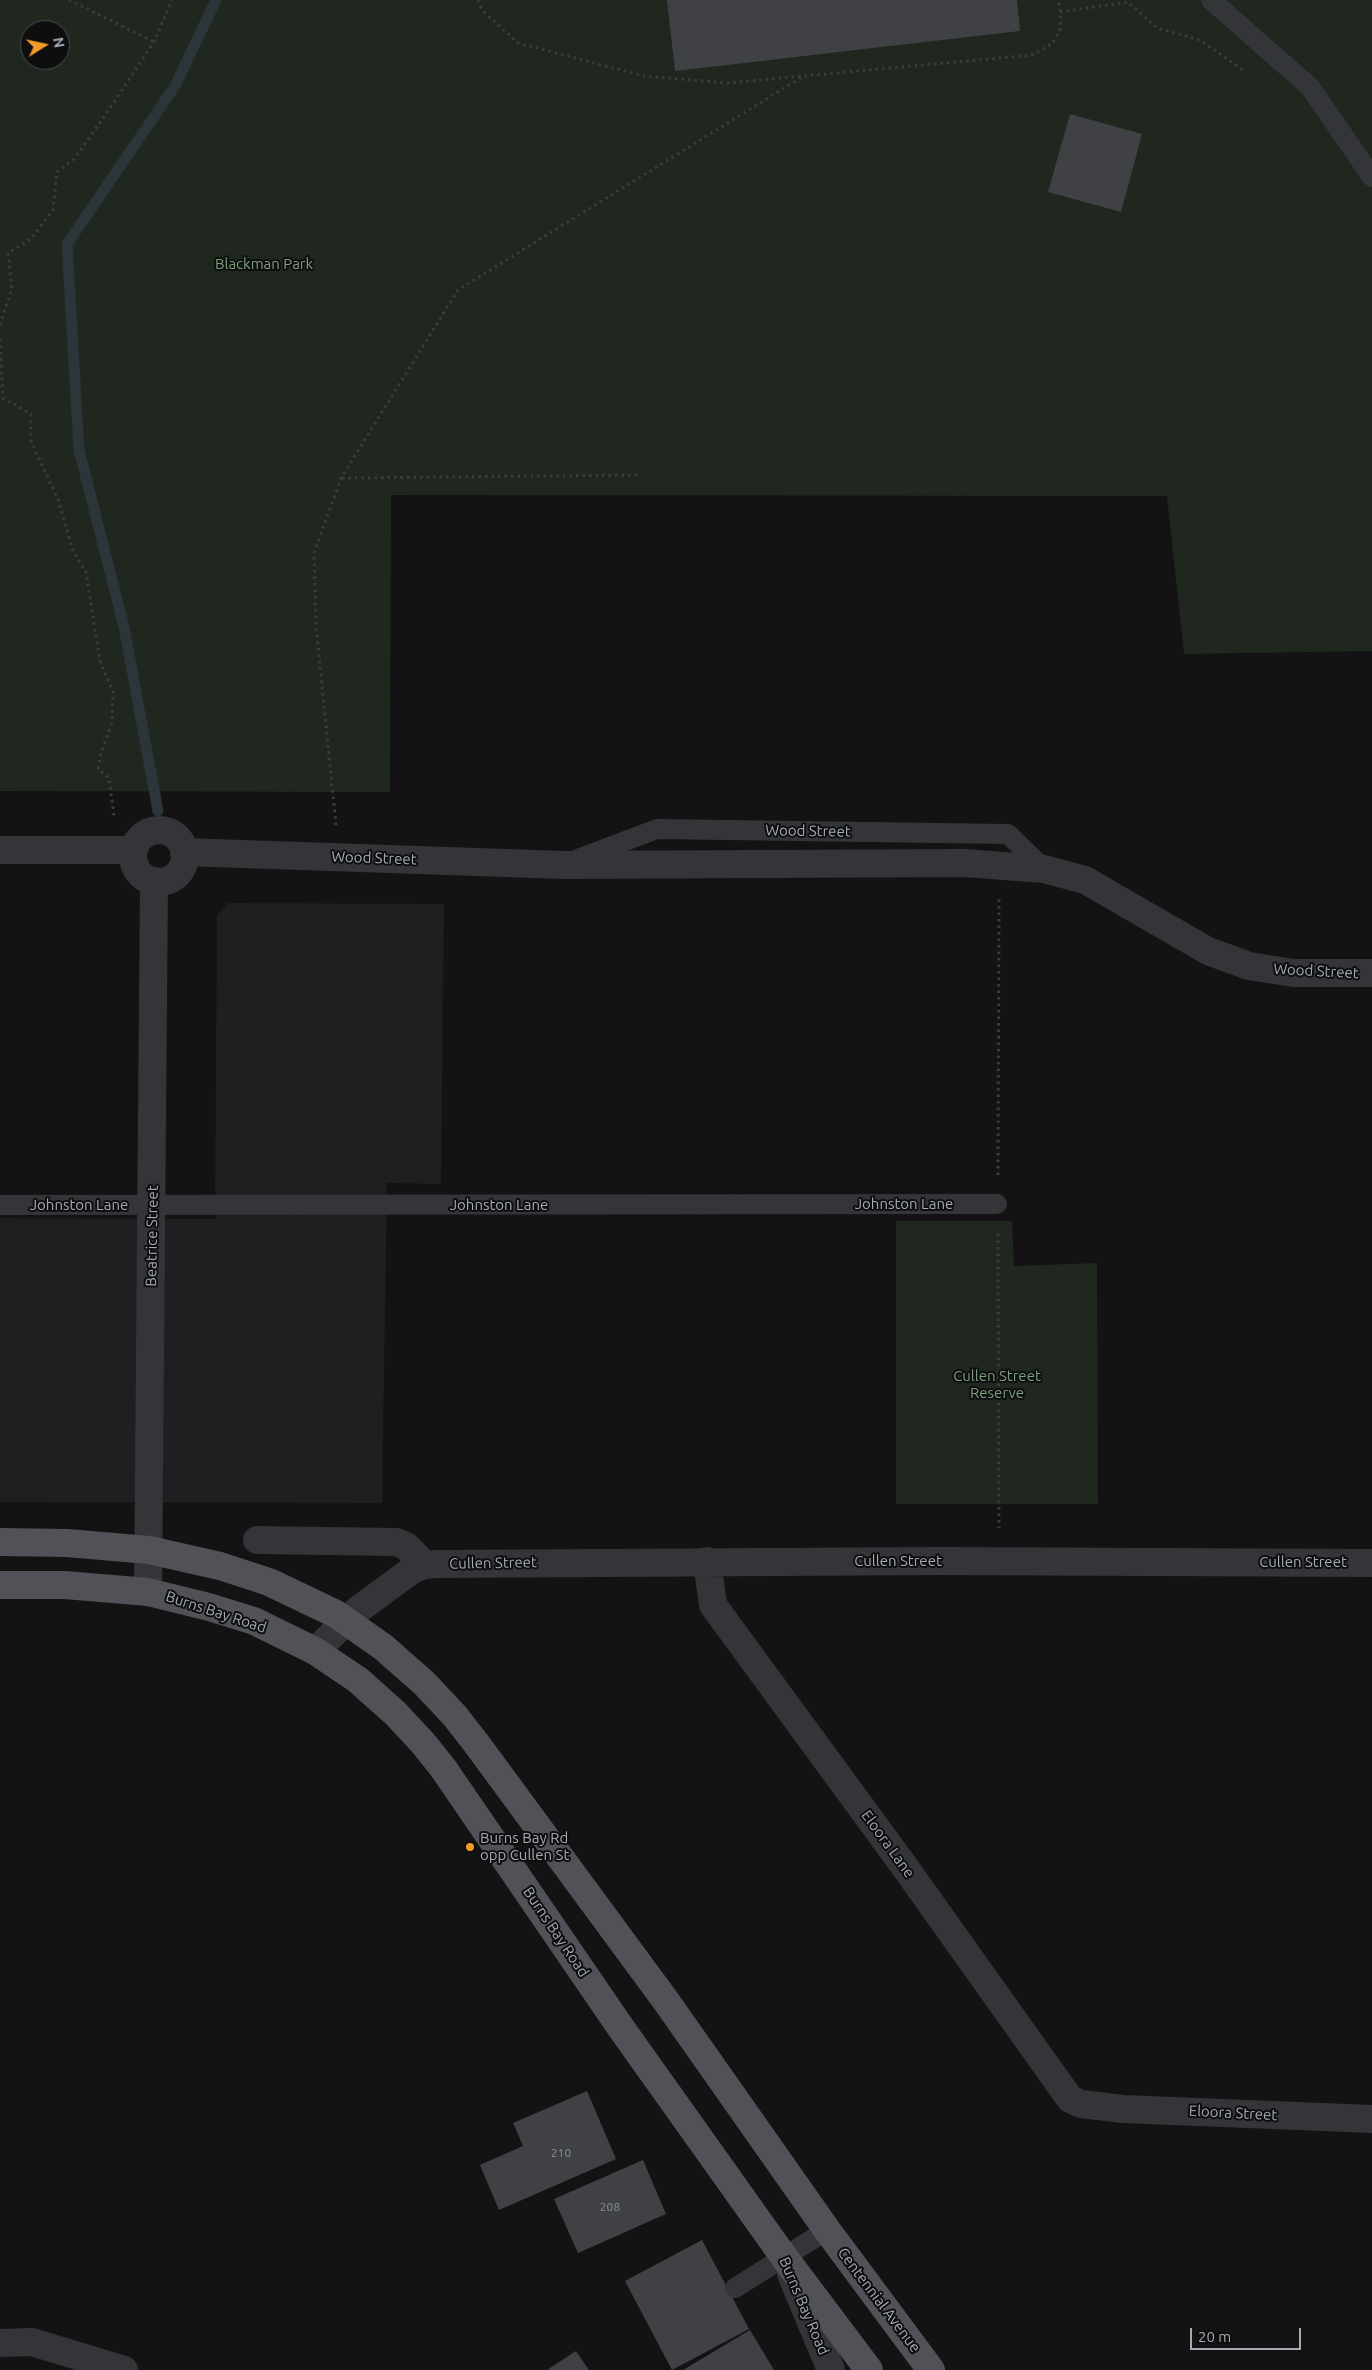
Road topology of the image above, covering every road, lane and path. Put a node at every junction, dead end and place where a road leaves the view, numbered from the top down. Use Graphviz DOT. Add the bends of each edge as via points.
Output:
graph roads {
  1 [pos="69,0"];
  2 [pos="172,0"];
  3 [pos="478,0"];
  4 [pos="1059,0"];
  5 [pos="1211,0"];
  6 [pos="1060,12"];
  7 [pos="154,42"];
  8 [pos="1246,73"];
  9 [pos="802,77"];
  10 [pos="1372,177"];
  11 [pos="0,324"];
  12 [pos="0,339"];
  13 [pos="639,475"];
  14 [pos="341,478"];
  15 [pos="0,850"];
  16 [pos="126,850"];
  17 [pos="184,852"];
  18 [pos="338,857"];
  19 [pos="564,865"];
  20 [pos="1044,869"];
  21 [pos="154,881"];
  22 [pos="1372,974"];
  23 [pos="998,1204"];
  24 [pos="0,1205"];
  25 [pos="153,1205"];
  26 [pos="257,1540"];
  27 [pos="0,1542"];
  28 [pos="149,1550"];
  29 [pos="707,1562"];
  30 [pos="1372,1563"];
  31 [pos="425,1565"];
  32 [pos="0,1584"];
  33 [pos="148,1592"];
  34 [pos="347,1622"];
  35 [pos="314,1651"];
  36 [pos="1094,2107"];
  37 [pos="1372,2119"];
  38 [pos="827,2230"];
  39 [pos="784,2257"];
  40 [pos="735,2288"];
  41 [pos="0,2343"];
  42 [pos="124,2370"];
  43 [pos="831,2370"];
  44 [pos="869,2370"];
  45 [pos="931,2370"];
  1 -- 7 [label="path"];
  2 -- 7 [label="path"];
  3 -- 9 [label="path" via="482,10 518,43 644,76 728,84"];
  4 -- 6 [label="path"];
  5 -- 10 [label="lane" via="1310,87"];
  6 -- 8 [label="path" via="1128,2 1157,28 1200,40"];
  6 -- 9 [label="path" via="1061,28 1052,44 1032,56"];
  7 -- 11 [label="path" via="74,159 57,172 53,210 31,239 8,253 12,288"];
  9 -- 14 [label="path" via="458,290"];
  12 -- 16 [label="path" via="3,398 31,414 31,441 58,499 73,552 86,572 100,661 113,692 112,723 98,769 109,778"];
  13 -- 14 [label="path"];
  14 -- 18 [label="path" via="314,553 316,626"];
  15 -- 16 [label="street"];
  16 -- 17 [label="street" via="155,830 173,833 180,840"];
  16 -- 21 [label="street" via="137,870"];
  17 -- 18 [label="street, Wood Street"];
  17 -- 21 [label="street" via="180,871 166,881"];
  18 -- 19 [label="street, Wood Street"];
  19 -- 20 [label="street, Wood Street" via="964,864"];
  19 -- 20 [label="lane, Wood Street" via="657,829 1008,834"];
  20 -- 22 [label="street, Wood Street" via="1085,880 1208,951 1249,966 1294,973"];
  21 -- 25 [label="street, Beatrice Street"];
  23 -- 25 [label="lane, Johnston Lane"];
  24 -- 25 [label="lane, Johnston Lane"];
  25 -- 28 [label="street, Beatrice Street"];
  26 -- 31 [label="street" via="396,1542 406,1546"];
  27 -- 28 [label="main road" via="67,1543"];
  28 -- 33 [label="street, Beatrice Street"];
  28 -- 34 [label="main road" via="220,1566 269,1582"];
  29 -- 30 [label="street, Cullen Street"];
  29 -- 31 [label="street, Cullen Street"];
  29 -- 36 [label="street, Eloora Lane" via="713,1605 1056,2080 1070,2098"];
  31 -- 34 [label="street, Cullen Street" via="412,1570"];
  32 -- 33 [label="main road, Burns Bay Road" via="65,1585"];
  33 -- 35 [label="main road, Burns Bay Road" via="254,1621"];
  34 -- 35 [label="street, Cullen Street"];
  34 -- 38 [label="main road" via="383,1647 455,1716 666,2000"];
  35 -- 39 [label="main road, Burns Bay Road" via="358,1680 428,1749"];
  36 -- 37 [label="street, Eloora Street"];
  38 -- 39 [label="lane"];
  38 -- 45 [label="main road, Centennial Avenue"];
  39 -- 40 [label="lane"];
  39 -- 43 [label="street, Burns Bay Road"];
  39 -- 44 [label="main road"];
  41 -- 42 [label="street" via="32,2342"];
}
